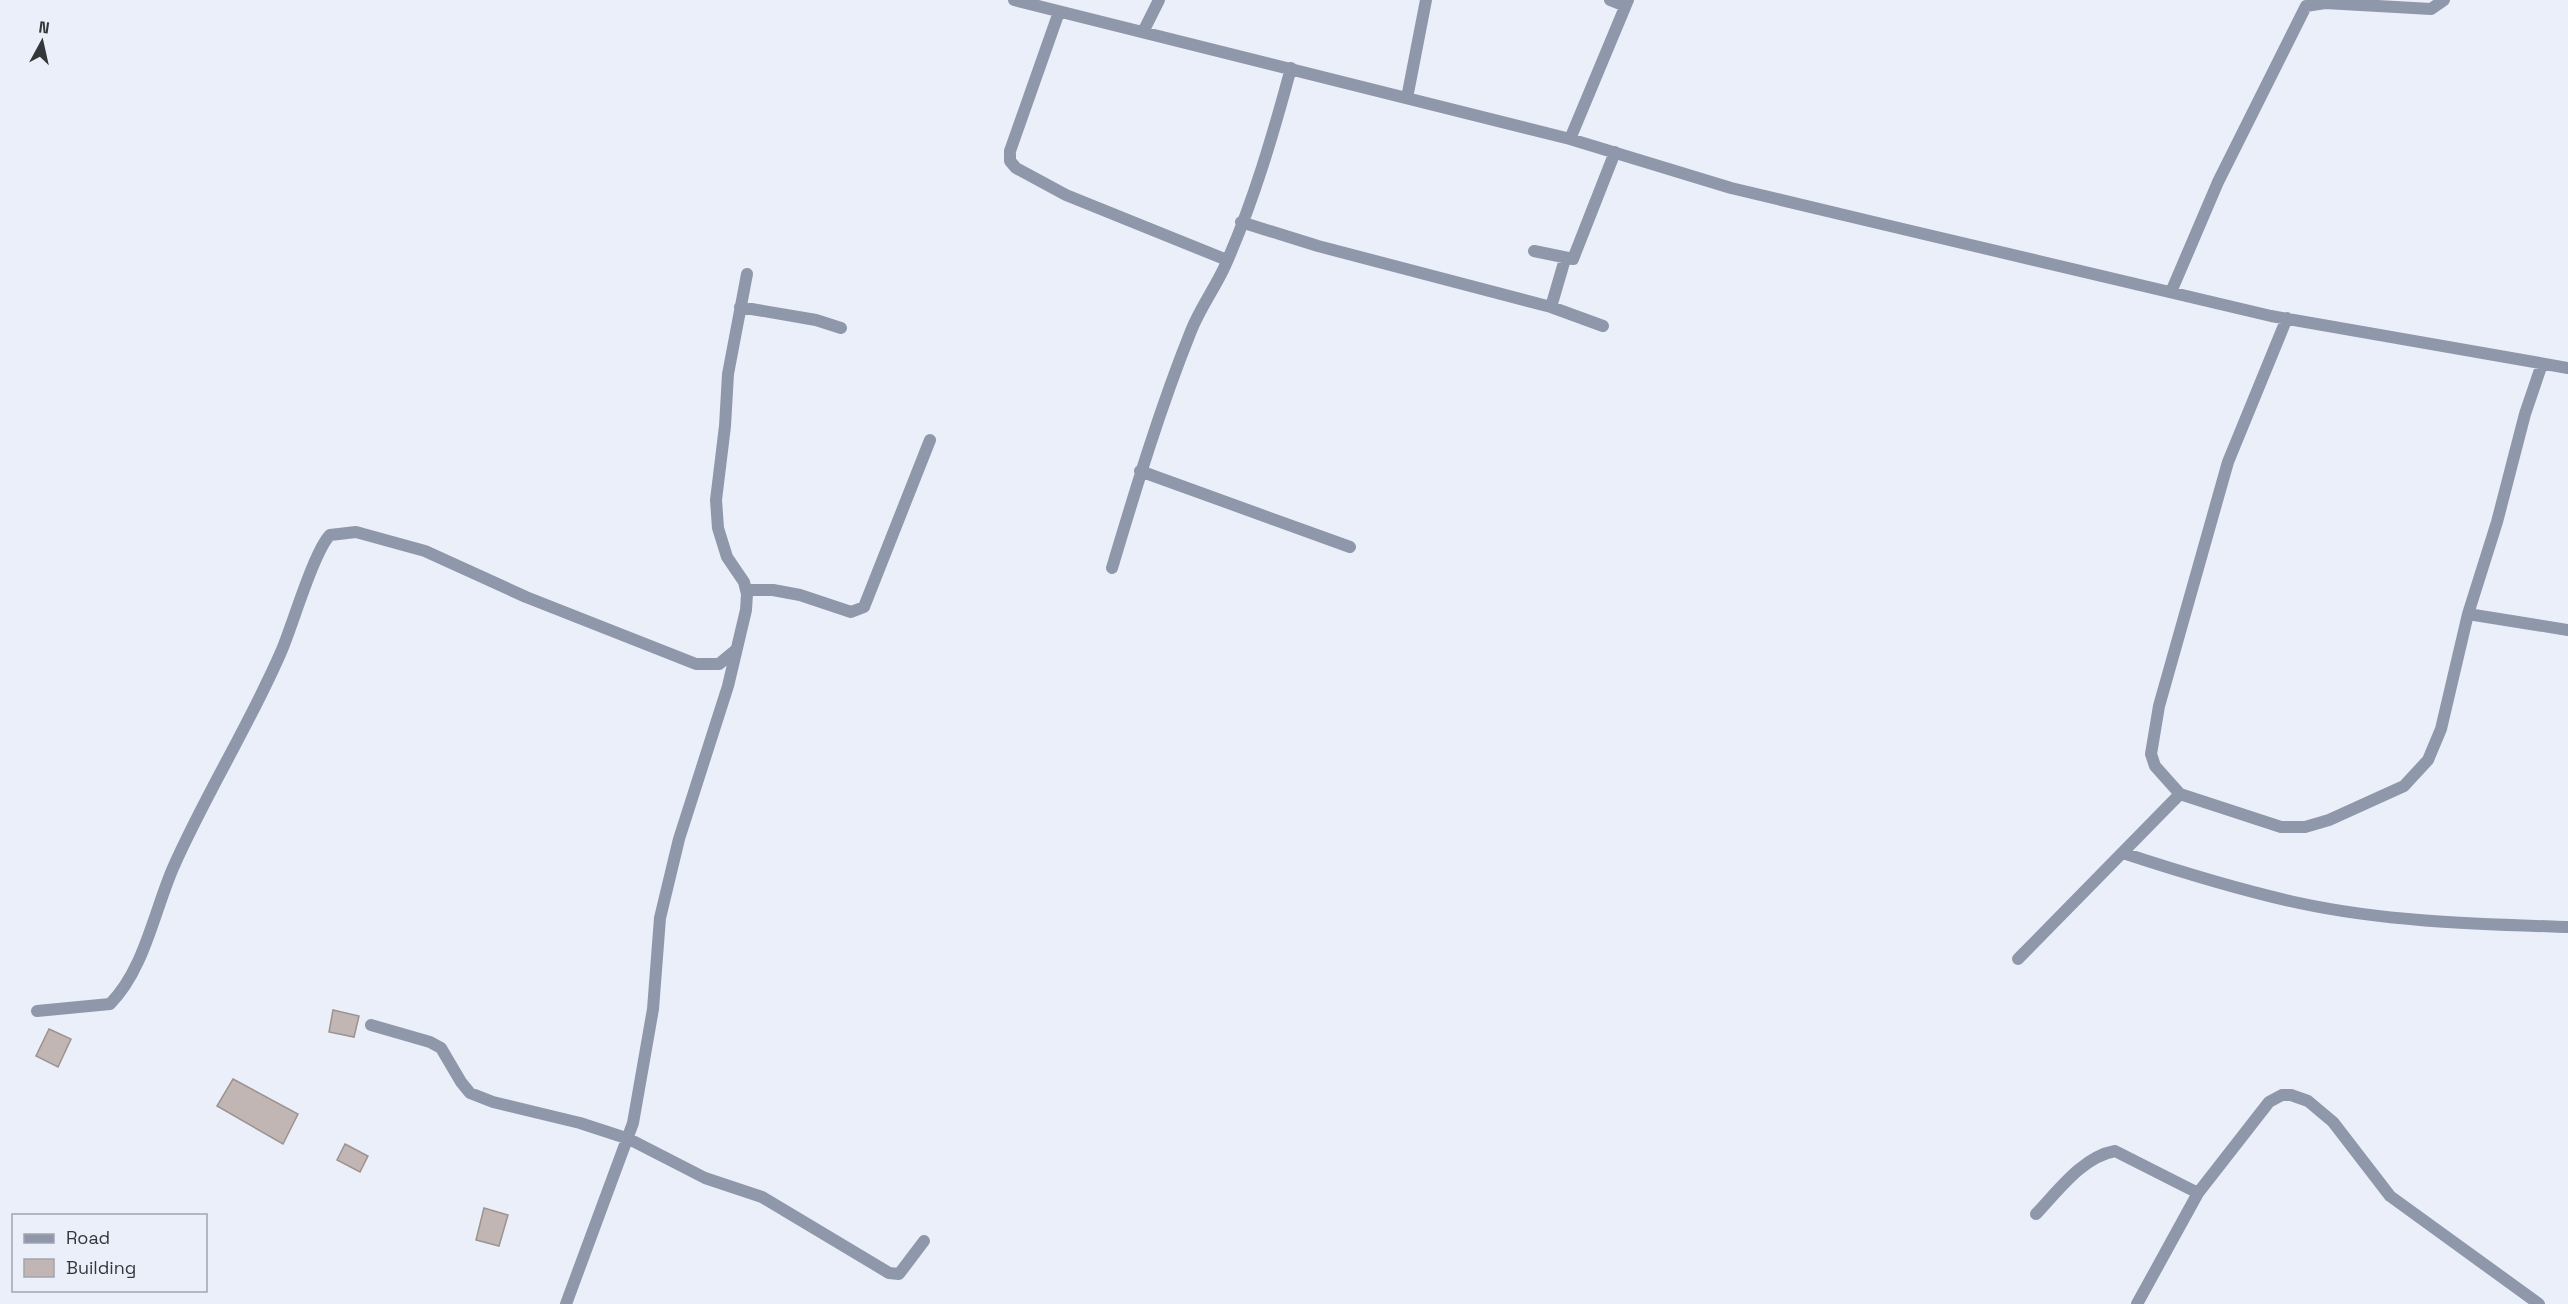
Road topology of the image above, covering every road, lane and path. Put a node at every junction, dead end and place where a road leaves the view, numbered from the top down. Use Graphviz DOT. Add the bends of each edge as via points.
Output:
graph roads {
  1 [pos="1014,0"];
  2 [pos="1159,0"];
  3 [pos="1426,0"];
  4 [pos="1610,0"];
  5 [pos="2444,0"];
  6 [pos="1626,3"];
  7 [pos="1059,12"];
  8 [pos="1143,32"];
  9 [pos="1291,68"];
  10 [pos="1407,98"];
  11 [pos="1570,139"];
  12 [pos="1615,152"];
  13 [pos="1241,222"];
  14 [pos="1534,251"];
  15 [pos="1565,259"];
  16 [pos="1227,260"];
  17 [pos="747,274"];
  18 [pos="2171,292"];
  19 [pos="740,307"];
  20 [pos="1551,307"];
  21 [pos="2287,318"];
  22 [pos="1603,326"];
  23 [pos="841,328"];
  24 [pos="2542,364"];
  25 [pos="2568,368"];
  26 [pos="930,440"];
  27 [pos="1140,471"];
  28 [pos="1350,547"];
  29 [pos="1112,567"];
  30 [pos="746,590"];
  31 [pos="2468,614"];
  32 [pos="2568,630"];
  33 [pos="736,649"];
  34 [pos="2180,794"];
  35 [pos="2123,854"];
  36 [pos="2568,927"];
  37 [pos="2018,959"];
  38 [pos="37,1011"];
  39 [pos="371,1025"];
  40 [pos="628,1139"];
  41 [pos="2198,1193"];
  42 [pos="2036,1214"];
  43 [pos="924,1241"];
  44 [pos="566,1304"];
  45 [pos="2137,1304"];
  46 [pos="2539,1304"];
  1 -- 7 [label="street"];
  2 -- 8 [label="street"];
  3 -- 10 [label="street"];
  4 -- 6 [label="street"];
  5 -- 18 [label="street" via="2431,9 2325,3 2307,6 2218,182"];
  6 -- 11 [label="street"];
  7 -- 8 [label="street"];
  7 -- 16 [label="street" via="1010,151 1010,161 1066,195"];
  8 -- 9 [label="street"];
  9 -- 10 [label="street"];
  9 -- 13 [label="street" via="1275,127"];
  10 -- 11 [label="street"];
  11 -- 12 [label="street"];
  12 -- 15 [label="street" via="1574,259"];
  12 -- 18 [label="street" via="1731,188"];
  13 -- 16 [label="street"];
  13 -- 20 [label="street"];
  14 -- 15 [label="street"];
  15 -- 20 [label="street"];
  16 -- 27 [label="street" via="1193,327"];
  17 -- 19 [label="street"];
  18 -- 21 [label="street"];
  19 -- 23 [label="street"];
  19 -- 30 [label="street" via="728,374 716,500 718,528 727,557"];
  20 -- 22 [label="street"];
  21 -- 24 [label="street"];
  21 -- 34 [label="street" via="2228,462 2152,739 2154,766"];
  24 -- 25 [label="street"];
  24 -- 31 [label="street"];
  26 -- 30 [label="street" via="864,608 851,612 800,595"];
  27 -- 28 [label="street"];
  27 -- 29 [label="street"];
  30 -- 33 [label="street" via="746,610"];
  31 -- 32 [label="street"];
  31 -- 34 [label="street" via="2434,748 2420,771 2404,786 2329,820 2294,828"];
  33 -- 38 [label="street" via="719,664 696,664 526,597 425,551 357,532 330,536 318,555 280,653 173,868 134,968 118,996 110,1004"];
  33 -- 40 [label="street" via="660,918 653,1009"];
  34 -- 35 [label="street"];
  35 -- 36 [label="street" via="2301,904 2460,923"];
  35 -- 37 [label="street"];
  39 -- 40 [label="street" via="441,1048 470,1093"];
  40 -- 43 [label="street" via="705,1178 762,1197 893,1275 899,1274"];
  40 -- 44 [label="street"];
  41 -- 42 [label="street" via="2115,1151 2078,1171"];
  41 -- 45 [label="street"];
  41 -- 46 [label="street" via="2269,1102 2282,1095 2300,1098 2333,1122 2390,1196"];
}
